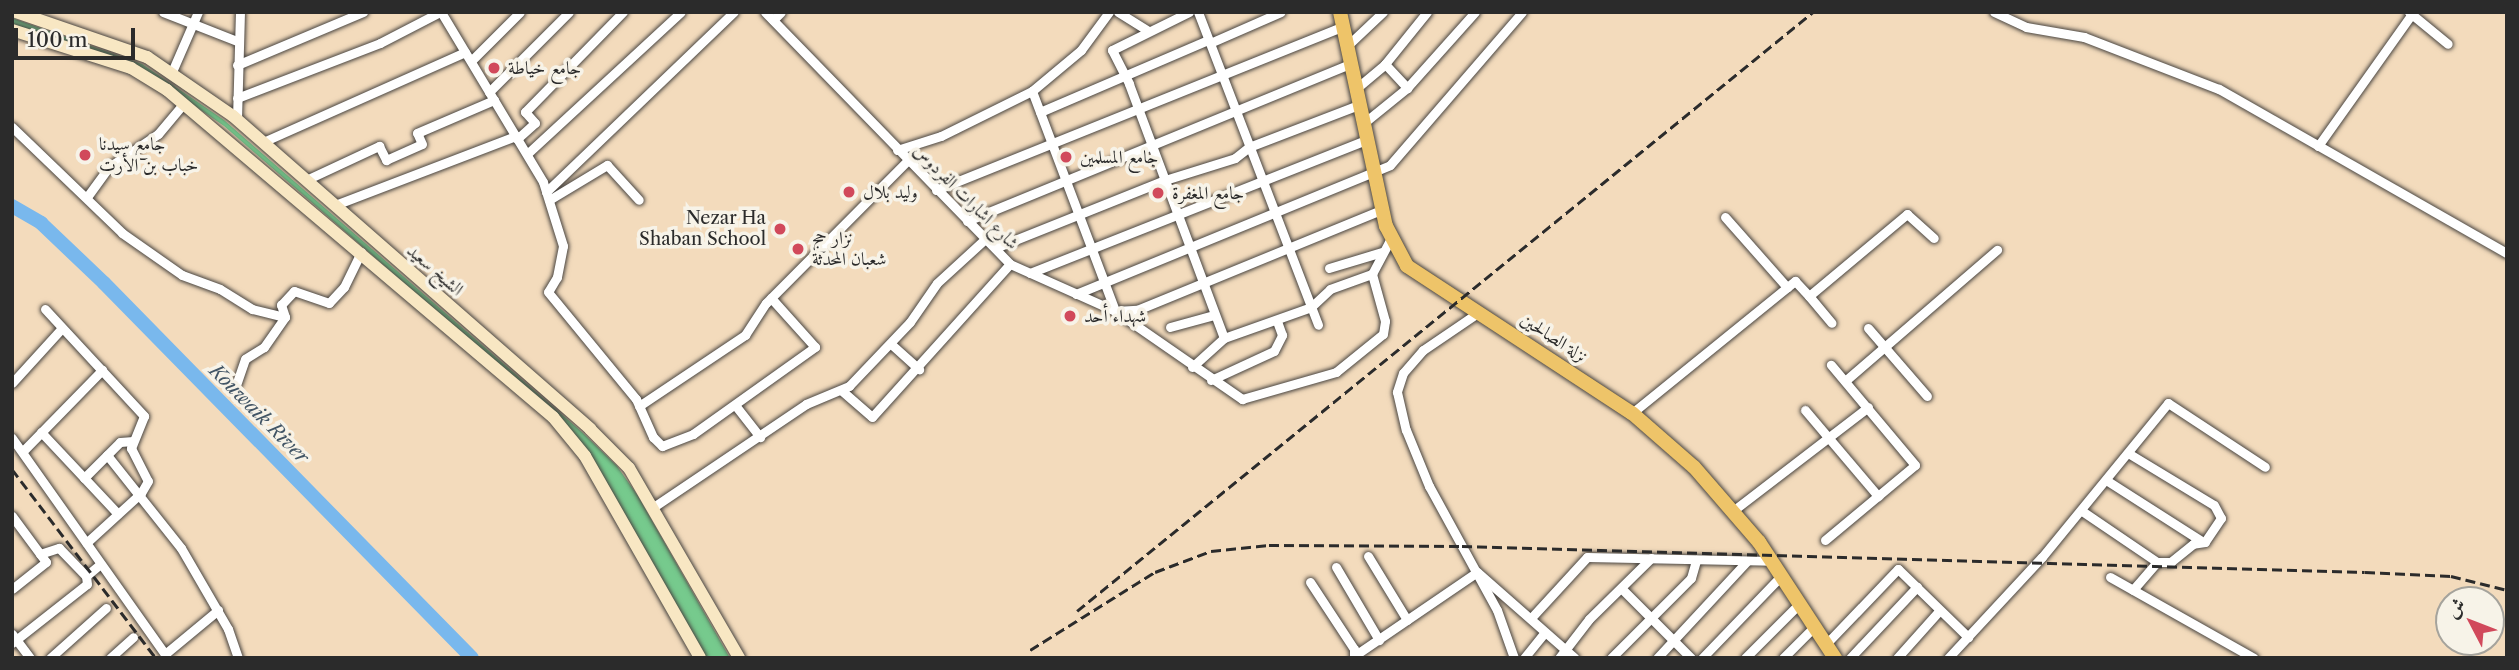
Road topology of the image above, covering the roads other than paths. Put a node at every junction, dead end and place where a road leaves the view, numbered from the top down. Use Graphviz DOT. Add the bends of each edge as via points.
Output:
graph roads {
  1 [pos="16,12"];
  2 [pos="163,12"];
  3 [pos="198,12"];
  4 [pos="240,12"];
  5 [pos="363,12"];
  6 [pos="455,12"];
  7 [pos="520,12"];
  8 [pos="569,12"];
  9 [pos="623,12"];
  10 [pos="665,12"];
  11 [pos="681,12"];
  12 [pos="734,12"];
  13 [pos="765,12"];
  14 [pos="781,12"];
  15 [pos="1109,12"];
  16 [pos="1118,12"];
  17 [pos="1189,12"];
  18 [pos="1198,12"];
  19 [pos="1281,12"];
  20 [pos="1383,12"];
  21 [pos="1427,12"];
  22 [pos="1475,12"];
  23 [pos="1522,12"];
  24 [pos="1994,12"];
  25 [pos="2410,13"];
  26 [pos="442,15"];
  27 [pos="1341,19"];
  28 [pos="673,20"];
  29 [pos="773,20"];
  30 [pos="194,24"];
  31 [pos="12,30"];
  32 [pos="1147,30"];
  33 [pos="237,41"];
  34 [pos="1209,41"];
  35 [pos="2448,44"];
  36 [pos="1348,45"];
  37 [pos="465,52"];
  38 [pos="471,61"];
  39 [pos="1352,63"];
  40 [pos="1385,64"];
  41 [pos="237,65"];
  42 [pos="171,74"];
  43 [pos="1222,75"];
  44 [pos="1126,77"];
  45 [pos="1358,87"];
  46 [pos="1408,88"];
  47 [pos="1032,91"];
  48 [pos="491,96"];
  49 [pos="237,99"];
  50 [pos="184,103"];
  51 [pos="1361,104"];
  52 [pos="1138,108"];
  53 [pos="1236,111"];
  54 [pos="1040,112"];
  55 [pos="237,119"];
  56 [pos="1365,122"];
  57 [pos="12,127"];
  58 [pos="516,138"];
  59 [pos="1368,139"];
  60 [pos="262,142"];
  61 [pos="1052,143"];
  62 [pos="1152,145"];
  63 [pos="2318,146"];
  64 [pos="1249,147"];
  65 [pos="897,150"];
  66 [pos="527,154"];
  67 [pos="907,161"];
  68 [pos="1375,172"];
  69 [pos="306,180"];
  70 [pos="1067,180"];
  71 [pos="1165,180"];
  72 [pos="1262,181"];
  73 [pos="936,190"];
  74 [pos="548,196"];
  75 [pos="87,197"];
  76 [pos="639,200"];
  77 [pos="335,205"];
  78 [pos="1382,209"];
  79 [pos="1080,214"];
  80 [pos="1178,214"];
  81 [pos="1275,214"];
  82 [pos="1725,216"];
  83 [pos="967,221"];
  84 [pos="1934,238"];
  85 [pos="985,239"];
  86 [pos="1391,239"];
  87 [pos="1190,247"];
  88 [pos="995,248"];
  89 [pos="1094,248"];
  90 [pos="1288,248"];
  91 [pos="1997,250"];
  92 [pos="361,252"];
  93 [pos="1382,252"];
  94 [pos="2507,253"];
  95 [pos="1010,264"];
  96 [pos="1329,268"];
  97 [pos="1030,273"];
  98 [pos="1371,274"];
  99 [pos="1203,282"];
  100 [pos="1105,284"];
  101 [pos="1787,287"];
  102 [pos="1076,294"];
  103 [pos="1809,296"];
  104 [pos="771,298"];
  105 [pos="1311,307"];
  106 [pos="45,309"];
  107 [pos="1115,312"];
  108 [pos="1479,312"];
  109 [pos="1214,315"];
  110 [pos="285,317"];
  111 [pos="1277,321"];
  112 [pos="1832,323"];
  113 [pos="1318,325"];
  114 [pos="1170,327"];
  115 [pos="62,328"];
  116 [pos="1868,328"];
  117 [pos="1224,338"];
  118 [pos="891,344"];
  119 [pos="1885,346"];
  120 [pos="1831,365"];
  121 [pos="1192,368"];
  122 [pos="919,369"];
  123 [pos="102,370"];
  124 [pos="1211,380"];
  125 [pos="1845,381"];
  126 [pos="12,383"];
  127 [pos="236,385"];
  128 [pos="841,390"];
  129 [pos="1927,396"];
  130 [pos="735,405"];
  131 [pos="639,406"];
  132 [pos="1868,407"];
  133 [pos="1805,410"];
  134 [pos="1632,413"];
  135 [pos="41,432"];
  136 [pos="760,437"];
  137 [pos="12,438"];
  138 [pos="1828,438"];
  139 [pos="133,441"];
  140 [pos="24,450"];
  141 [pos="2128,453"];
  142 [pos="107,455"];
  143 [pos="2265,467"];
  144 [pos="83,478"];
  145 [pos="2106,480"];
  146 [pos="141,493"];
  147 [pos="1878,496"];
  148 [pos="652,508"];
  149 [pos="1734,510"];
  150 [pos="2081,511"];
  151 [pos="118,514"];
  152 [pos="12,516"];
  153 [pos="1825,540"];
  154 [pos="2200,540"];
  155 [pos="86,543"];
  156 [pos="40,554"];
  157 [pos="1368,556"];
  158 [pos="1651,558"];
  159 [pos="1696,560"];
  160 [pos="1747,561"];
  161 [pos="1772,561"];
  162 [pos="2157,562"];
  163 [pos="99,565"];
  164 [pos="1336,567"];
  165 [pos="1478,572"];
  166 [pos="86,576"];
  167 [pos="1780,577"];
  168 [pos="2110,577"];
  169 [pos="1310,582"];
  170 [pos="1917,587"];
  171 [pos="1621,588"];
  172 [pos="12,589"];
  173 [pos="2133,590"];
  174 [pos="1799,604"];
  175 [pos="106,608"];
  176 [pos="218,610"];
  177 [pos="1939,611"];
  178 [pos="1531,618"];
  179 [pos="1651,618"];
  180 [pos="1407,620"];
  181 [pos="1814,627"];
  182 [pos="1544,633"];
  183 [pos="133,637"];
  184 [pos="1968,637"];
  185 [pos="14,639"];
  186 [pos="1379,639"];
  187 [pos="1674,641"];
  188 [pos="1826,644"];
  189 [pos="1562,654"];
  190 [pos="1354,657"];
  191 [pos="30,658"];
  192 [pos="50,658"];
  193 [pos="110,658"];
  194 [pos="238,658"];
  195 [pos="700,658"];
  196 [pos="739,658"];
  197 [pos="1514,658"];
  198 [pos="1524,658"];
  199 [pos="1575,658"];
  200 [pos="1611,658"];
  201 [pos="1657,658"];
  202 [pos="1691,658"];
  203 [pos="1702,658"];
  204 [pos="1745,658"];
  205 [pos="1783,658"];
  206 [pos="1835,658"];
  207 [pos="1850,658"];
  208 [pos="1897,658"];
  209 [pos="1948,658"];
  210 [pos="2254,658"];
  1 -- 42 [label="main road, الشيخ سعيد" via="147,57"];
  2 -- 30 [label="street"];
  3 -- 30 [label="street"];
  4 -- 33 [label="street"];
  5 -- 41 [label="street"];
  6 -- 26 [label="street"];
  7 -- 38 [label="street"];
  8 -- 48 [label="street"];
  9 -- 58 [label="street" via="525,112 535,123"];
  10 -- 28 [label="street"];
  11 -- 28 [label="street"];
  12 -- 74 [label="street"];
  13 -- 29 [label="street, شارع اشارات الفردوس"];
  14 -- 29 [label="street"];
  15 -- 47 [label="street" via="1081,50"];
  16 -- 32 [label="street"];
  17 -- 32 [label="street"];
  18 -- 34 [label="street"];
  19 -- 34 [label="street"];
  20 -- 36 [label="street"];
  21 -- 40 [label="street"];
  22 -- 46 [label="street"];
  23 -- 68 [label="street" via="1405,150"];
  24 -- 63 [label="street" via="2026,27 2084,37 2161,64 2219,89"];
  25 -- 35 [label="street"];
  25 -- 63 [label="street"];
  26 -- 37 [label="street"];
  26 -- 49 [label="street"];
  27 -- 36 [label="main road, نزلة الصالحين"];
  27 -- 43 [label="street"];
  28 -- 66 [label="street"];
  29 -- 65 [label="street, شارع اشارات الفردوس"];
  30 -- 33 [label="street"];
  30 -- 42 [label="street"];
  31 -- 50 [label="main road, الشيخ سعيد" via="131,68"];
  32 -- 44 [label="street" via="1112,50"];
  33 -- 41 [label="street"];
  34 -- 43 [label="street"];
  34 -- 44 [label="street"];
  36 -- 39 [label="main road, نزلة الصالحين"];
  37 -- 38 [label="street"];
  37 -- 60 [label="street"];
  38 -- 48 [label="street"];
  39 -- 45 [label="main road, نزلة الصالحين"];
  39 -- 53 [label="street"];
  40 -- 45 [label="street"];
  40 -- 46 [label="street"];
  41 -- 49 [label="street"];
  42 -- 55 [label="main road, الشيخ سعيد"];
  43 -- 52 [label="street"];
  43 -- 53 [label="street"];
  44 -- 52 [label="street"];
  44 -- 54 [label="street"];
  45 -- 51 [label="main road, نزلة الصالحين"];
  46 -- 56 [label="street"];
  47 -- 54 [label="street"];
  47 -- 65 [label="street" via="941,136"];
  48 -- 58 [label="street"];
  48 -- 69 [label="street" via="417,134 422,144 386,160 379,146"];
  49 -- 55 [label="street"];
  50 -- 75 [label="street" via="158,134 110,167"];
  50 -- 92 [label="main road, الشيخ سعيد"];
  51 -- 56 [label="main road, نزلة الصالحين"];
  51 -- 64 [label="street"];
  52 -- 61 [label="street"];
  52 -- 62 [label="street"];
  53 -- 62 [label="street"];
  53 -- 64 [label="street"];
  54 -- 61 [label="street"];
  55 -- 60 [label="main road, الشيخ سعيد"];
  56 -- 59 [label="main road, نزلة الصالحين"];
  57 -- 75 [label="street"];
  58 -- 66 [label="street"];
  58 -- 77 [label="street"];
  59 -- 68 [label="main road, نزلة الصالحين"];
  59 -- 72 [label="street"];
  60 -- 69 [label="main road, الشيخ سعيد"];
  61 -- 70 [label="street"];
  61 -- 73 [label="street"];
  62 -- 70 [label="street"];
  62 -- 71 [label="street"];
  63 -- 94 [label="street"];
  64 -- 71 [label="street" via="1235,158"];
  64 -- 72 [label="street"];
  65 -- 67 [label="street, شارع اشارات الفردوس"];
  66 -- 74 [label="street"];
  67 -- 73 [label="street, شارع اشارات الفردوس"];
  67 -- 104 [label="street"];
  68 -- 78 [label="main road, نزلة الصالحين"];
  68 -- 81 [label="street"];
  69 -- 77 [label="main road, الشيخ سعيد"];
  70 -- 79 [label="street"];
  70 -- 83 [label="street"];
  71 -- 79 [label="street"];
  71 -- 80 [label="street"];
  72 -- 80 [label="street"];
  72 -- 81 [label="street"];
  73 -- 83 [label="street, شارع اشارات الفردوس"];
  74 -- 76 [label="street" via="607,165"];
  74 -- 131 [label="street" via="563,246 558,277 548,292"];
  75 -- 110 [label="street" via="122,233 182,275 220,289 252,309"];
  77 -- 148 [label="main road, الشيخ سعيد" via="590,429 629,468"];
  78 -- 86 [label="main road, نزلة الصالحين"];
  78 -- 90 [label="street"];
  79 -- 88 [label="street"];
  79 -- 89 [label="street"];
  80 -- 87 [label="street"];
  80 -- 89 [label="street"];
  81 -- 87 [label="street"];
  81 -- 90 [label="street"];
  82 -- 101 [label="street"];
  83 -- 85 [label="street, شارع اشارات الفردوس"];
  84 -- 103 [label="street" via="1906,214"];
  85 -- 88 [label="street, شارع اشارات الفردوس"];
  85 -- 118 [label="street" via="937,283"];
  86 -- 93 [label="street"];
  86 -- 108 [label="main road, نزلة الصالحين" via="1407,266"];
  87 -- 99 [label="street"];
  87 -- 100 [label="street"];
  88 -- 95 [label="street, شارع اشارات الفردوس"];
  89 -- 97 [label="street"];
  89 -- 100 [label="street"];
  90 -- 99 [label="street"];
  90 -- 105 [label="street"];
  91 -- 119 [label="street"];
  92 -- 110 [label="street" via="344,286 329,303 294,291 281,305"];
  92 -- 195 [label="main road, الشيخ سعيد" via="553,417 585,457"];
  93 -- 96 [label="street"];
  93 -- 98 [label="street"];
  95 -- 97 [label="street, شارع اشارات الفردوس"];
  95 -- 122 [label="street"];
  97 -- 102 [label="street, شارع اشارات الفردوس"];
  98 -- 105 [label="street" via="1330,289"];
  98 -- 124 [label="street, شارع اشارات الفردوس" via="1385,321 1383,334 1336,372 1248,399"];
  99 -- 107 [label="street" via="1137,310"];
  99 -- 109 [label="street"];
  100 -- 102 [label="street"];
  100 -- 107 [label="street"];
  101 -- 103 [label="street" via="1796,281"];
  101 -- 134 [label="street"];
  102 -- 107 [label="street, شارع اشارات الفردوس"];
  103 -- 112 [label="street"];
  104 -- 130 [label="street" via="816,346"];
  104 -- 131 [label="street" via="745,335"];
  105 -- 111 [label="street"];
  105 -- 113 [label="street"];
  106 -- 115 [label="street"];
  107 -- 121 [label="street, شارع اشارات الفردوس"];
  108 -- 134 [label="main road, نزلة الصالحين"];
  108 -- 165 [label="street" via="1423,349 1403,373 1397,392 1406,430 1429,486"];
  109 -- 114 [label="street"];
  109 -- 117 [label="street"];
  110 -- 127 [label="street" via="264,346 245,359"];
  111 -- 117 [label="street"];
  111 -- 124 [label="street" via="1282,335 1274,351"];
  115 -- 123 [label="street"];
  115 -- 126 [label="street"];
  116 -- 119 [label="street"];
  117 -- 121 [label="street"];
  118 -- 122 [label="street"];
  118 -- 128 [label="street"];
  119 -- 125 [label="street"];
  119 -- 129 [label="street"];
  120 -- 125 [label="street"];
  121 -- 124 [label="street, شارع اشارات الفردوس"];
  122 -- 128 [label="street" via="872,417"];
  123 -- 135 [label="street"];
  123 -- 139 [label="street" via="144,416"];
  125 -- 132 [label="street"];
  128 -- 136 [label="street" via="816,398"];
  130 -- 131 [label="street" via="693,434 662,446"];
  130 -- 136 [label="street"];
  132 -- 138 [label="street"];
  132 -- 147 [label="street" via="1914,466"];
  133 -- 138 [label="street"];
  134 -- 149 [label="main road, نزلة الصالحين"];
  135 -- 140 [label="street"];
  135 -- 144 [label="street"];
  136 -- 148 [label="street"];
  137 -- 140 [label="street"];
  138 -- 147 [label="street"];
  138 -- 149 [label="street"];
  139 -- 142 [label="street" via="120,442"];
  139 -- 146 [label="street" via="131,449 148,481"];
  140 -- 155 [label="street"];
  141 -- 143 [label="street" via="2168,403"];
  141 -- 145 [label="street"];
  141 -- 154 [label="street" via="2221,513 2209,538"];
  142 -- 144 [label="street"];
  142 -- 146 [label="street"];
  144 -- 151 [label="street"];
  145 -- 150 [label="street"];
  145 -- 154 [label="street"];
  146 -- 151 [label="street"];
  146 -- 176 [label="street"];
  147 -- 153 [label="street"];
  148 -- 196 [label="main road, الشيخ سعيد"];
  149 -- 161 [label="main road, نزلة الصالحين"];
  150 -- 162 [label="street"];
  150 -- 184 [label="street"];
  151 -- 155 [label="street"];
  152 -- 156 [label="street"];
  154 -- 162 [label="street" via="2171,562"];
  155 -- 163 [label="street"];
  156 -- 166 [label="street" via="59,548"];
  156 -- 172 [label="street" via="46,562"];
  157 -- 180 [label="street"];
  158 -- 159 [label="street"];
  158 -- 171 [label="street"];
  158 -- 178 [label="street" via="1587,557"];
  159 -- 160 [label="street"];
  159 -- 179 [label="street" via="1691,578"];
  160 -- 161 [label="street"];
  160 -- 187 [label="street"];
  161 -- 167 [label="main road, نزلة الصالحين"];
  162 -- 173 [label="street"];
  163 -- 166 [label="street"];
  163 -- 176 [label="street" via="165,654"];
  164 -- 186 [label="street"];
  165 -- 178 [label="street"];
  165 -- 180 [label="street"];
  165 -- 197 [label="street"];
  166 -- 185 [label="street" via="87,584"];
  167 -- 174 [label="main road, نزلة الصالحين"];
  167 -- 203 [label="street"];
  168 -- 173 [label="street"];
  169 -- 190 [label="street" via="1354,649"];
  170 -- 177 [label="street"];
  170 -- 188 [label="street" via="1898,569"];
  170 -- 207 [label="street"];
  171 -- 179 [label="street"];
  171 -- 189 [label="street"];
  173 -- 210 [label="street"];
  174 -- 181 [label="main road, نزلة الصالحين"];
  174 -- 204 [label="street"];
  175 -- 192 [label="street"];
  176 -- 194 [label="street"];
  177 -- 184 [label="street"];
  177 -- 208 [label="street"];
  178 -- 182 [label="street"];
  179 -- 187 [label="street"];
  179 -- 200 [label="street"];
  180 -- 186 [label="street"];
  181 -- 188 [label="main road, نزلة الصالحين"];
  181 -- 205 [label="street"];
  182 -- 189 [label="street"];
  182 -- 198 [label="street"];
  183 -- 193 [label="street"];
  184 -- 209 [label="street"];
  185 -- 191 [label="street"];
  186 -- 190 [label="street"];
  187 -- 201 [label="street"];
  187 -- 202 [label="street"];
  188 -- 206 [label="main road, نزلة الصالحين"];
  189 -- 199 [label="street"];
}
